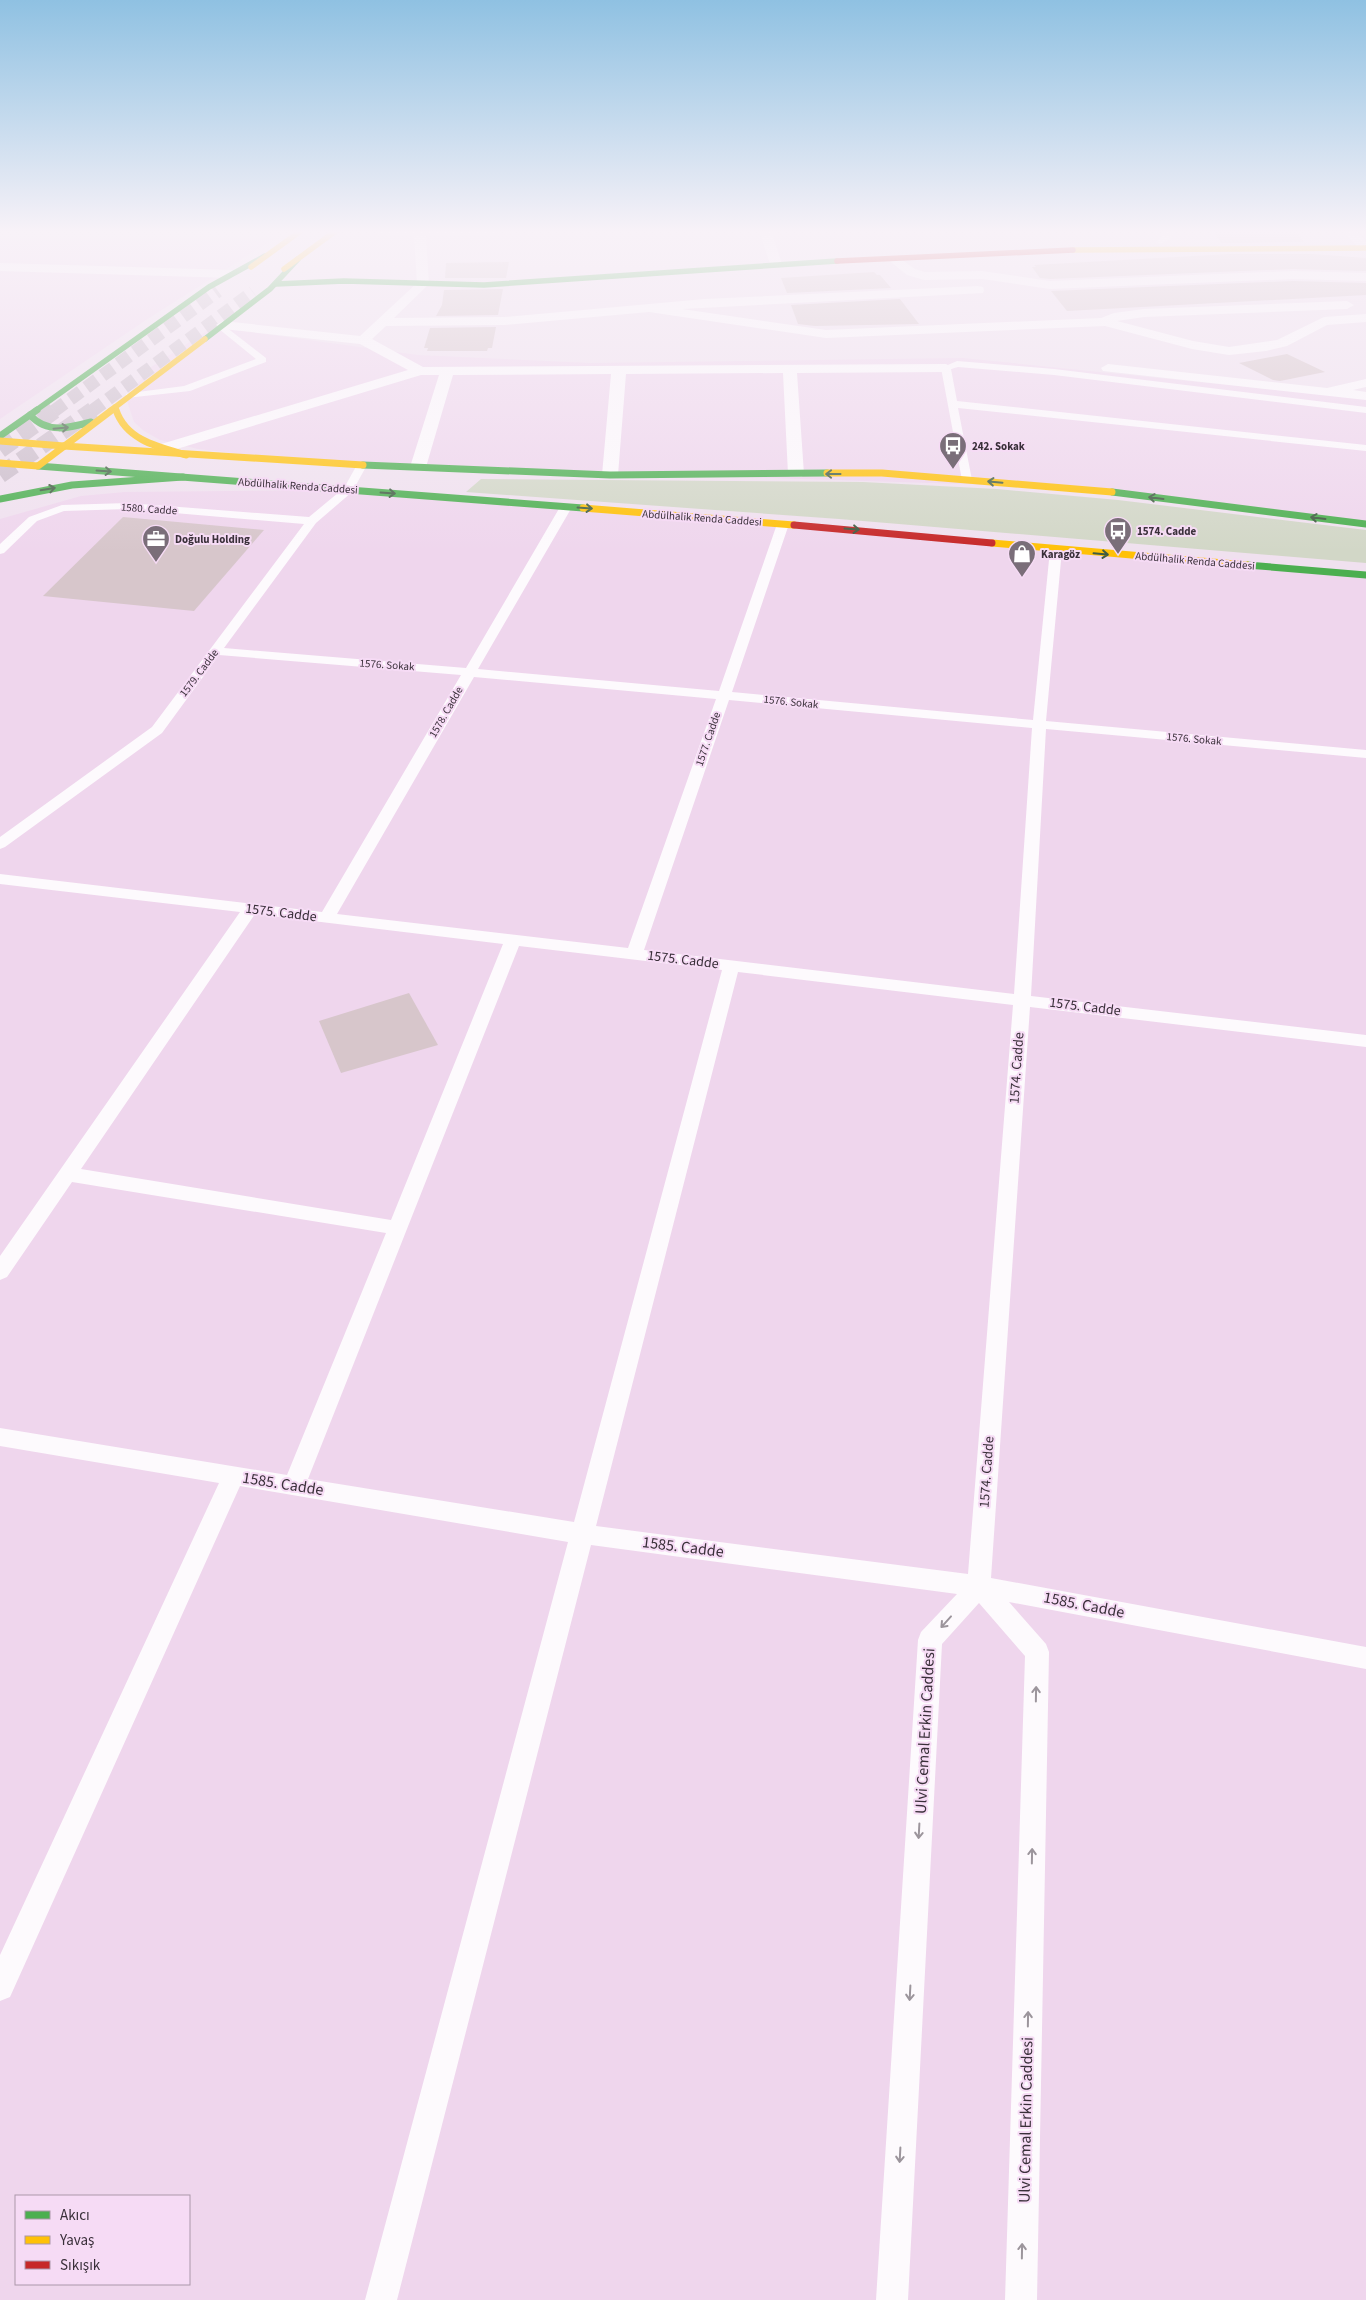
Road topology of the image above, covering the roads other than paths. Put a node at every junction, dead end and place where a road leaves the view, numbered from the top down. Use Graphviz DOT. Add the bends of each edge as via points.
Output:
graph roads {
  1 [pos="137,337"];
  2 [pos="207,337"];
  3 [pos="236,337"];
  4 [pos="336,337"];
  5 [pos="366,337"];
  6 [pos="1163,337"];
  7 [pos="1293,337"];
  8 [pos="363,340"];
  9 [pos="946,368"];
  10 [pos="1108,368"];
  11 [pos="790,369"];
  12 [pos="420,370"];
  13 [pos="618,370"];
  14 [pos="448,371"];
  15 [pos="1366,383"];
  16 [pos="1327,392"];
  17 [pos="130,396"];
  18 [pos="1366,396"];
  19 [pos="954,404"];
  20 [pos="44,406"];
  21 [pos="115,407"];
  22 [pos="1366,410"];
  23 [pos="30,415"];
  24 [pos="7,418"];
  25 [pos="98,420"];
  26 [pos="0,436"];
  27 [pos="0,441"];
  28 [pos="64,446"];
  29 [pos="164,448"];
  30 [pos="1366,448"];
  31 [pos="186,455"];
  32 [pos="0,463"];
  33 [pos="362,465"];
  34 [pos="38,466"];
  35 [pos="418,467"];
  36 [pos="447,468"];
  37 [pos="796,474"];
  38 [pos="610,475"];
  39 [pos="183,477"];
  40 [pos="967,480"];
  41 [pos="348,490"];
  42 [pos="0,495"];
  43 [pos="436,497"];
  44 [pos="0,499"];
  45 [pos="566,507"];
  46 [pos="312,521"];
  47 [pos="783,524"];
  48 [pos="1366,524"];
  49 [pos="0,550"];
  50 [pos="1056,550"];
  51 [pos="1366,575"];
  52 [pos="215,652"];
  53 [pos="470,671"];
  54 [pos="724,695"];
  55 [pos="1039,726"];
  56 [pos="1366,754"];
  57 [pos="0,844"];
  58 [pos="0,879"];
  59 [pos="250,909"];
  60 [pos="327,918"];
  61 [pos="513,940"];
  62 [pos="634,954"];
  63 [pos="731,966"];
  64 [pos="1022,999"];
  65 [pos="1366,1041"];
  66 [pos="68,1174"];
  67 [pos="398,1228"];
  68 [pos="0,1272"];
  69 [pos="0,1437"];
  70 [pos="233,1476"];
  71 [pos="294,1486"];
  72 [pos="583,1534"];
  73 [pos="979,1586"];
  74 [pos="1366,1658"];
  75 [pos="0,1988"];
  76 [pos="381,2300"];
  77 [pos="892,2300"];
  78 [pos="1021,2300"];
  1 -- 20 [label="main road"];
  2 -- 17 [label="main road"];
  3 -- 17 [label="lane" via="263,360 186,389"];
  4 -- 8 [label="street"];
  5 -- 8 [label="street"];
  6 -- 7 [label="street" via="1229,351 1266,347"];
  8 -- 12 [label="street"];
  9 -- 11 [label="street"];
  9 -- 19 [label="lane"];
  9 -- 22 [label="lane" via="957,364 1054,372"];
  10 -- 16 [label="street"];
  11 -- 13 [label="street"];
  11 -- 37 [label="street"];
  12 -- 14 [label="street"];
  12 -- 29 [label="street"];
  13 -- 14 [label="street"];
  13 -- 38 [label="street"];
  14 -- 35 [label="street"];
  15 -- 16 [label="street"];
  16 -- 18 [label="street"];
  17 -- 21 [label="main road"];
  19 -- 30 [label="lane"];
  19 -- 40 [label="lane"];
  20 -- 23 [label="main road"];
  20 -- 24 [label="main road"];
  21 -- 25 [label="main road"];
  21 -- 29 [label="main road" via="120,425"];
  23 -- 25 [label="main road, one-way" via="34,424 56,429"];
  23 -- 26 [label="main road"];
  25 -- 28 [label="main road"];
  27 -- 28 [label="main road, Abdülhalik Renda Caddesi"];
  28 -- 31 [label="main road, Abdülhalik Renda Caddesi"];
  28 -- 34 [label="main road"];
  29 -- 31 [label="main road"];
  31 -- 33 [label="main road, Abdülhalik Renda Caddesi"];
  32 -- 34 [label="main road, Abdülhalik Renda Caddesi"];
  33 -- 35 [label="main road, Abdülhalik Renda Caddesi"];
  33 -- 41 [label="lane, 1579. Cadde"];
  34 -- 39 [label="main road, Abdülhalik Renda Caddesi, one-way"];
  34 -- 42 [label="main road"];
  35 -- 36 [label="main road, Abdülhalik Renda Caddesi"];
  36 -- 38 [label="main road, Abdülhalik Renda Caddesi"];
  36 -- 43 [label="main road"];
  37 -- 38 [label="main road, Abdülhalik Renda Caddesi"];
  40 -- 37 [label="main road, Abdülhalik Renda Caddesi, one-way" via="882,473"];
  39 -- 41 [label="main road, Abdülhalik Renda Caddesi"];
  44 -- 39 [label="main road, one-way" via="72,485"];
  48 -- 40 [label="main road, Abdülhalik Renda Caddesi, one-way" via="1085,489"];
  41 -- 43 [label="main road, Abdülhalik Renda Caddesi, one-way"];
  41 -- 46 [label="lane, 1579. Cadde"];
  43 -- 45 [label="main road, Abdülhalik Renda Caddesi"];
  45 -- 47 [label="main road, Abdülhalik Renda Caddesi, one-way"];
  45 -- 53 [label="lane, 1578. Cadde"];
  46 -- 49 [label="lane, 1580. Cadde" via="128,506 62,508 33,519"];
  46 -- 52 [label="lane, 1579. Cadde"];
  47 -- 50 [label="main road, Abdülhalik Renda Caddesi, one-way"];
  47 -- 54 [label="lane, 1577. Cadde"];
  50 -- 51 [label="main road, Abdülhalik Renda Caddesi, one-way"];
  50 -- 55 [label="lane, 1574. Cadde"];
  52 -- 53 [label="lane, 1576. Sokak"];
  52 -- 57 [label="lane, 1579. Cadde" via="157,730"];
  53 -- 54 [label="lane, 1576. Sokak"];
  53 -- 60 [label="lane, 1578. Cadde"];
  54 -- 55 [label="lane, 1576. Sokak"];
  54 -- 62 [label="lane, 1577. Cadde"];
  55 -- 56 [label="lane, 1576. Sokak"];
  55 -- 64 [label="lane, 1574. Cadde"];
  58 -- 59 [label="lane, 1575. Cadde"];
  59 -- 60 [label="lane, 1575. Cadde"];
  59 -- 66 [label="lane"];
  60 -- 61 [label="lane, 1575. Cadde"];
  61 -- 62 [label="lane, 1575. Cadde"];
  61 -- 67 [label="lane"];
  62 -- 63 [label="lane, 1575. Cadde"];
  63 -- 64 [label="lane, 1575. Cadde"];
  63 -- 72 [label="lane"];
  64 -- 65 [label="lane, 1575. Cadde"];
  64 -- 73 [label="lane, 1574. Cadde"];
  66 -- 67 [label="lane"];
  66 -- 68 [label="lane"];
  67 -- 71 [label="lane"];
  69 -- 70 [label="lane, 1585. Cadde"];
  70 -- 71 [label="lane, 1585. Cadde"];
  70 -- 75 [label="lane"];
  71 -- 72 [label="lane, 1585. Cadde"];
  72 -- 73 [label="lane, 1585. Cadde"];
  72 -- 76 [label="lane"];
  73 -- 74 [label="lane, 1585. Cadde"];
  73 -- 77 [label="lane, Ulvi Cemal Erkin Caddesi, one-way" via="930,1640"];
  78 -- 73 [label="lane, Ulvi Cemal Erkin Caddesi, one-way" via="1037,1652"];
}
